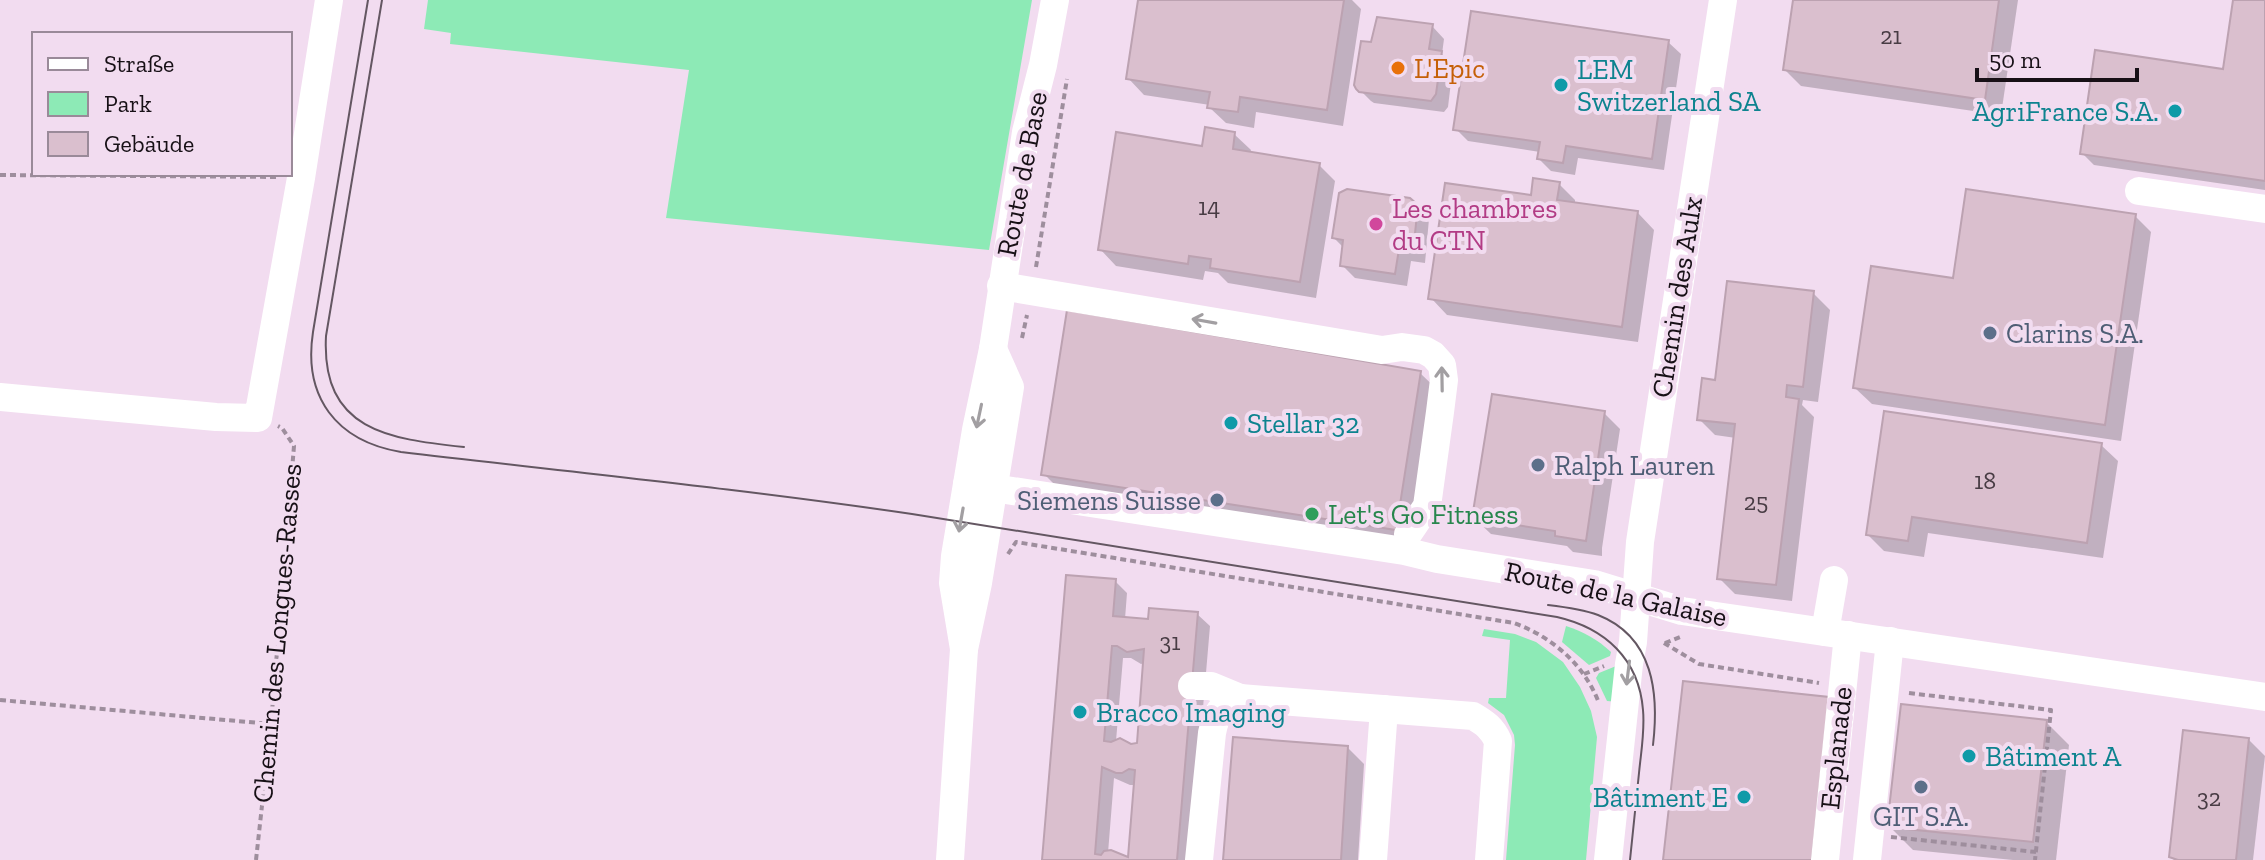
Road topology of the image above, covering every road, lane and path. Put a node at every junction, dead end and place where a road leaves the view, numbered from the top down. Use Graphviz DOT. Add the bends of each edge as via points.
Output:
graph roads {
  1 [pos="329,0"];
  2 [pos="1055,0"];
  3 [pos="1723,0"];
  4 [pos="1067,77"];
  5 [pos="0,175"];
  6 [pos="32,175"];
  7 [pos="100,176"];
  8 [pos="301,178"];
  9 [pos="2139,191"];
  10 [pos="2265,209"];
  11 [pos="1001,286"];
  12 [pos="1032,292"];
  13 [pos="1006,348"];
  14 [pos="0,397"];
  15 [pos="258,418"];
  16 [pos="1421,430"];
  17 [pos="981,487"];
  18 [pos="1406,543"];
  19 [pos="1003,561"];
  20 [pos="1834,580"];
  21 [pos="1636,596"];
  22 [pos="1836,634"];
  23 [pos="1680,637"];
  24 [pos="1890,641"];
  25 [pos="1192,686"];
  26 [pos="1842,687"];
  27 [pos="1885,691"];
  28 [pos="2265,697"];
  29 [pos="1240,698"];
  30 [pos="0,700"];
  31 [pos="1384,709"];
  32 [pos="1602,711"];
  33 [pos="271,724"];
  34 [pos="1869,848"];
  35 [pos="2036,852"];
  36 [pos="256,860"];
  37 [pos="950,860"];
  38 [pos="1199,860"];
  39 [pos="1373,860"];
  40 [pos="1489,860"];
  41 [pos="1608,860"];
  42 [pos="1825,860"];
  43 [pos="2035,860"];
  1 -- 8 [label="street"];
  2 -- 11 [label="street, Route de Base" via="1026,132"];
  3 -- 21 [label="street, Chemin des Aulx"];
  4 -- 12 [label="path"];
  5 -- 6 [label="path"];
  7 -- 8 [label="path"];
  8 -- 15 [label="street"];
  9 -- 10 [label="street"];
  11 -- 12 [label="street"];
  11 -- 13 [label="street, Route de Base"];
  12 -- 13 [label="path"];
  18 -- 12 [label="street, one-way" via="1427,506 1444,380 1442,365 1433,355"];
  13 -- 17 [label="street" via="1010,387"];
  14 -- 15 [label="street"];
  15 -- 33 [label="path, Chemin des Longues-Rasses" via="282,428 294,446"];
  16 -- 18 [label="street"];
  17 -- 18 [label="street, Route de la Galaise"];
  17 -- 37 [label="street"];
  18 -- 21 [label="street, Route de la Galaise" via="1437,559 1594,584"];
  19 -- 32 [label="path" via="1016,542 1514,623 1540,634 1572,660"];
  20 -- 22 [label="street, Esplanade"];
  21 -- 22 [label="street, Route de la Galaise" via="1682,611"];
  21 -- 41 [label="street, Chemin des Aulx, one-way"];
  22 -- 24 [label="street, Route de la Galaise"];
  22 -- 26 [label="street, Esplanade"];
  23 -- 26 [label="path" via="1664,643 1699,664"];
  24 -- 27 [label="street, Esplanade"];
  24 -- 28 [label="street, Route de la Galaise"];
  25 -- 29 [label="street" via="1211,686"];
  26 -- 42 [label="street, Esplanade"];
  27 -- 34 [label="street, Esplanade"];
  27 -- 35 [label="path" via="2051,710"];
  29 -- 31 [label="street"];
  29 -- 38 [label="street" via="1215,717"];
  30 -- 33 [label="path"];
  31 -- 39 [label="street"];
  31 -- 40 [label="street" via="1473,716 1493,731 1498,753"];
  33 -- 36 [label="path, Chemin des Longues-Rasses"];
  34 -- 35 [label="path"];
  35 -- 43 [label="path"];
}
